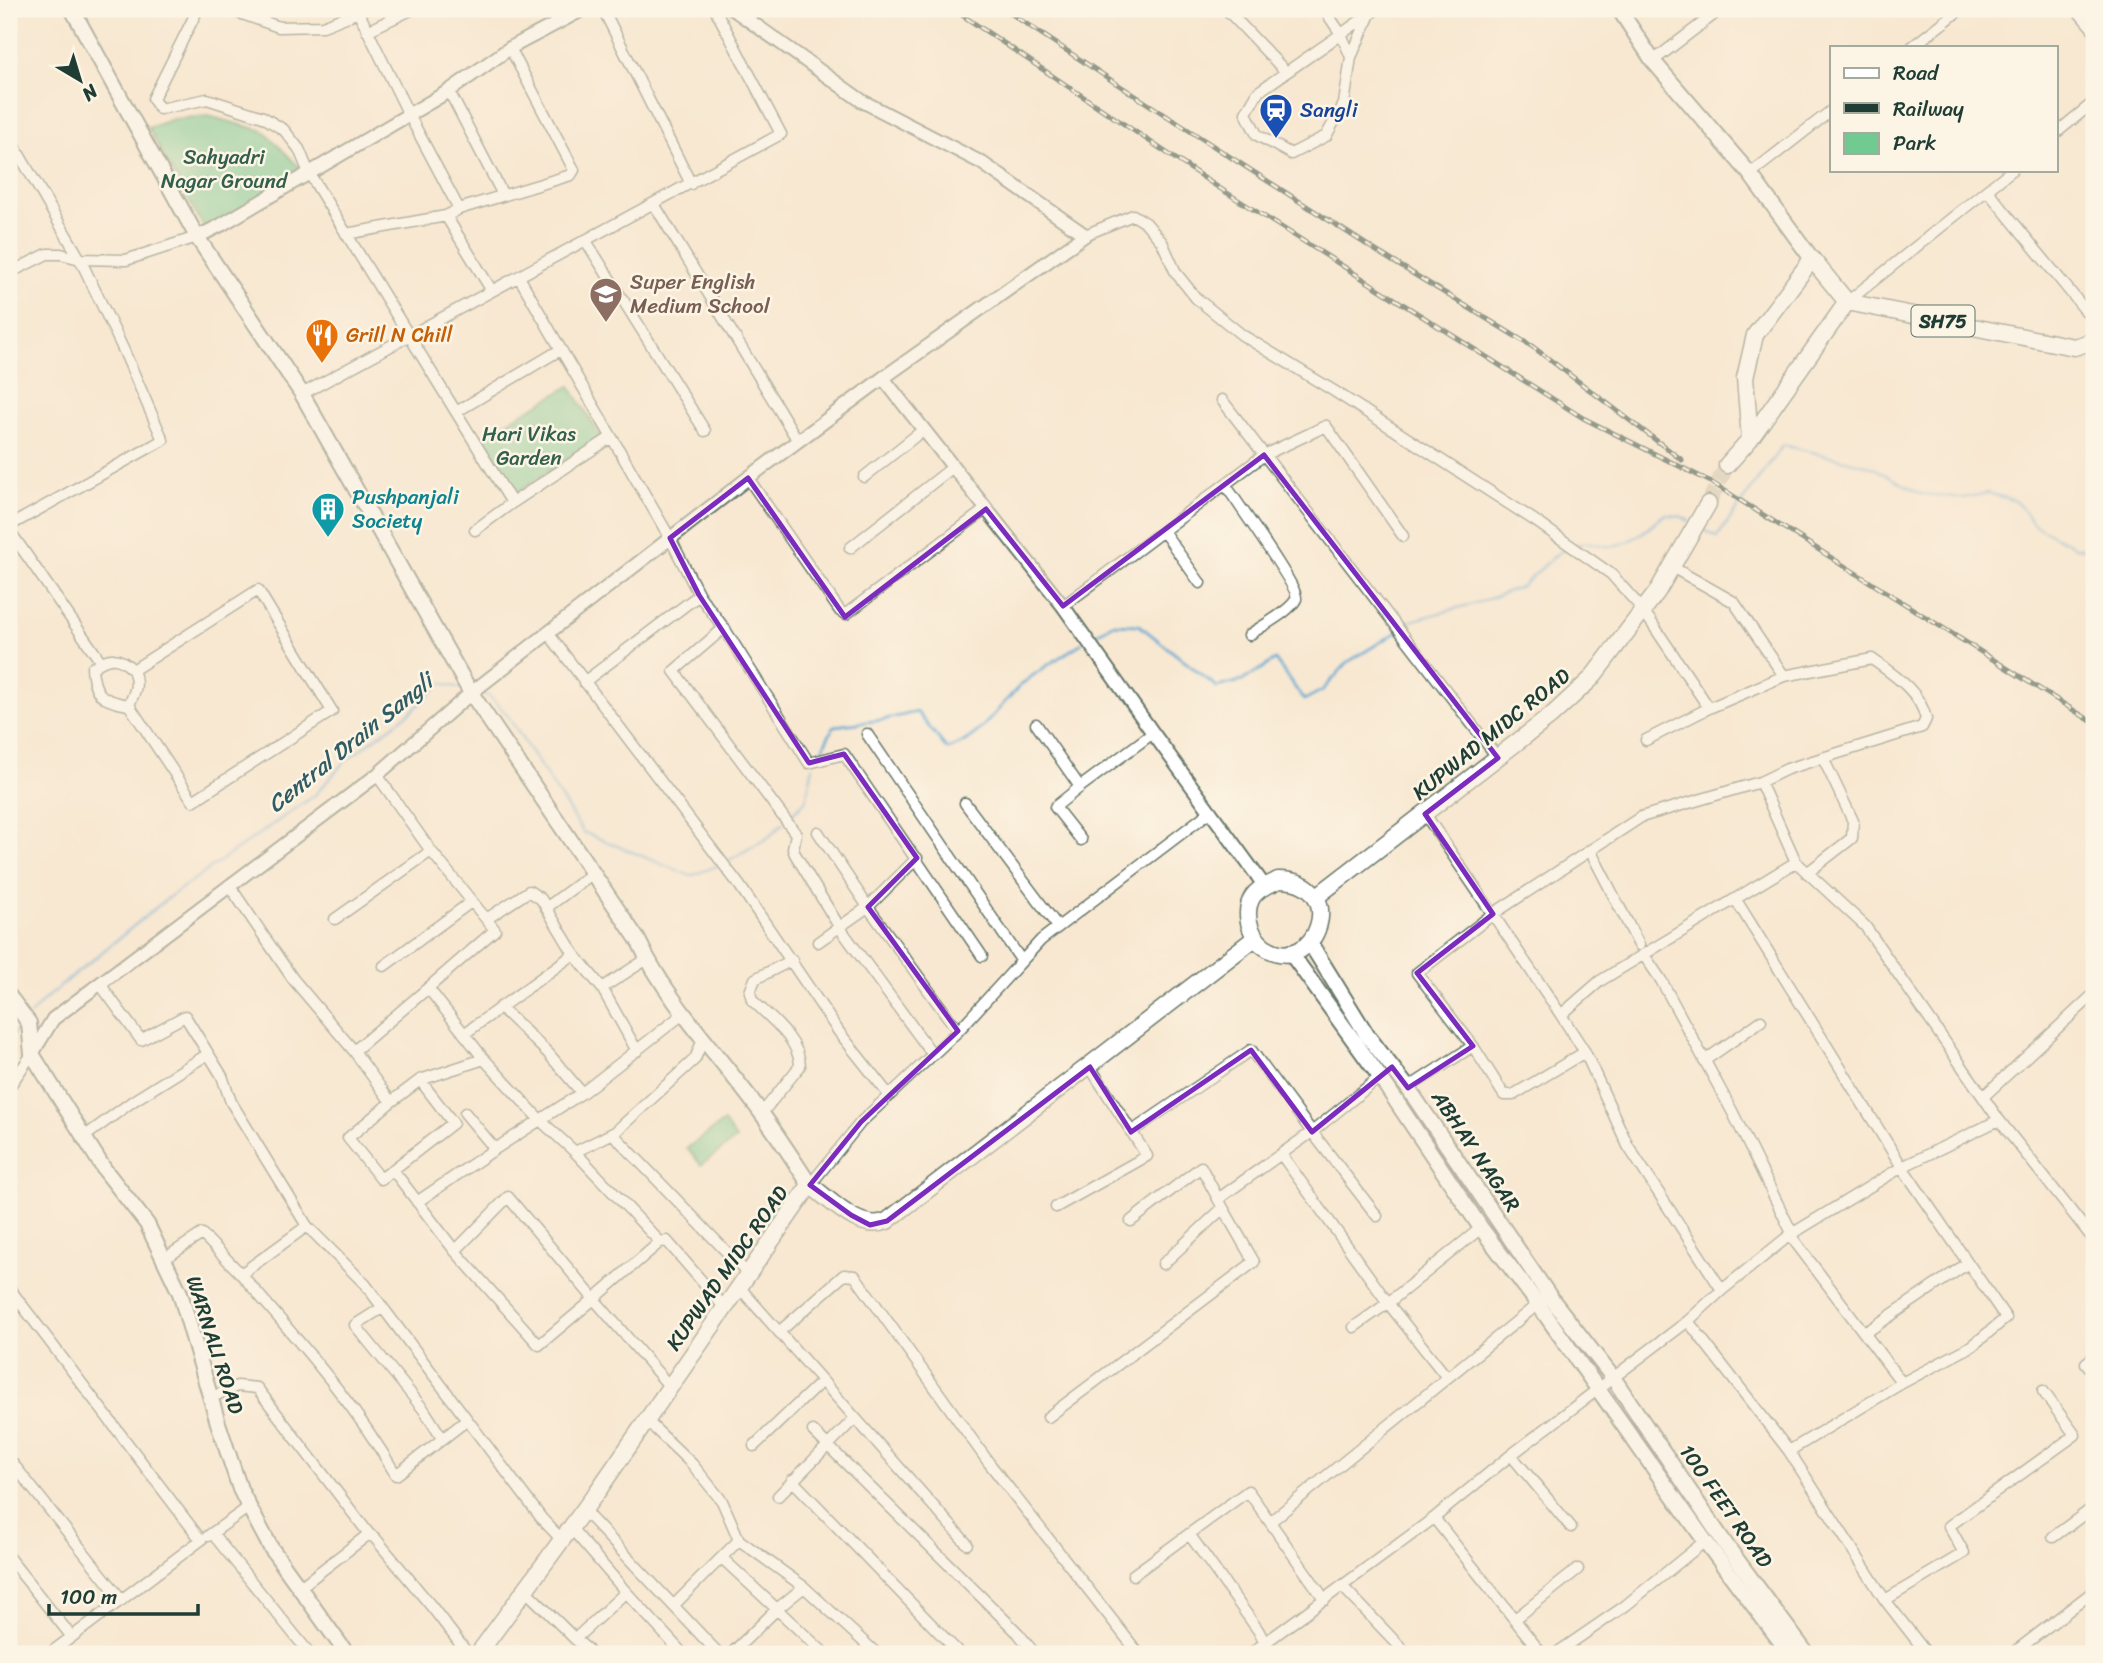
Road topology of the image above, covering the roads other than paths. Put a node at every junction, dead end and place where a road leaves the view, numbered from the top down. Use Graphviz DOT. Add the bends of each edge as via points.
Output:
graph roads {
  1 [pos="72,9"];
  2 [pos="198,9"];
  3 [pos="228,9"];
  4 [pos="413,9"];
  5 [pos="584,9"];
  6 [pos="603,9"];
  7 [pos="715,9"];
  8 [pos="733,9"];
  9 [pos="1226,9"];
  10 [pos="1324,9"];
  11 [pos="1619,9"];
  12 [pos="1721,9"];
  13 [pos="1961,9"];
  14 [pos="2076,9"];
  15 [pos="358,10"];
  16 [pos="1373,11"];
  17 [pos="2094,30"];
  18 [pos="367,31"];
  19 [pos="1341,34"];
  20 [pos="1913,46"];
  21 [pos="510,48"];
  22 [pos="1351,57"];
  23 [pos="1654,61"];
  24 [pos="1286,72"];
  25 [pos="449,91"];
  26 [pos="2094,102"];
  27 [pos="1830,112"];
  28 [pos="409,115"];
  29 [pos="2058,131"];
  30 [pos="9,137"];
  31 [pos="2010,172"];
  32 [pos="309,173"];
  33 [pos="1750,174"];
  34 [pos="691,184"];
  35 [pos="1987,190"];
  36 [pos="503,195"];
  37 [pos="654,204"];
  38 [pos="459,209"];
  39 [pos="446,216"];
  40 [pos="194,231"];
  41 [pos="346,234"];
  42 [pos="1085,235"];
  43 [pos="586,241"];
  44 [pos="80,259"];
  45 [pos="1812,259"];
  46 [pos="9,273"];
  47 [pos="519,277"];
  48 [pos="492,291"];
  49 [pos="1847,302"];
  50 [pos="2094,321"];
  51 [pos="410,336"];
  52 [pos="2094,341"];
  53 [pos="560,350"];
  54 [pos="883,378"];
  55 [pos="302,394"];
  56 [pos="1222,400"];
  57 [pos="456,412"];
  58 [pos="923,429"];
  59 [pos="705,431"];
  60 [pos="610,438"];
  61 [pos="1750,439"];
  62 [pos="798,441"];
  63 [pos="1264,454"];
  64 [pos="1727,465"];
  65 [pos="953,467"];
  66 [pos="864,477"];
  67 [pos="748,478"];
  68 [pos="1225,484"];
  69 [pos="512,503"];
  70 [pos="1708,504"];
  71 [pos="986,509"];
  72 [pos="9,528"];
  73 [pos="475,530"];
  74 [pos="1163,531"];
  75 [pos="1403,536"];
  76 [pos="670,538"];
  77 [pos="850,548"];
  78 [pos="1672,567"];
  79 [pos="1200,583"];
  80 [pos="699,595"];
  81 [pos="1063,606"];
  82 [pos="1643,610"];
  83 [pos="724,628"];
  84 [pos="548,633"];
  85 [pos="1249,635"];
  86 [pos="101,662"];
  87 [pos="133,670"];
  88 [pos="1784,676"];
  89 [pos="584,681"];
  90 [pos="471,694"];
  91 [pos="129,705"];
  92 [pos="1709,708"];
  93 [pos="1036,724"];
  94 [pos="1153,733"];
  95 [pos="867,734"];
  96 [pos="1646,740"];
  97 [pos="1497,758"];
  98 [pos="1823,758"];
  99 [pos="377,775"];
  100 [pos="1760,782"];
  101 [pos="1080,787"];
  102 [pos="965,803"];
  103 [pos="1210,811"];
  104 [pos="1425,814"];
  105 [pos="818,832"];
  106 [pos="1081,840"];
  107 [pos="1590,850"];
  108 [pos="431,851"];
  109 [pos="917,858"];
  110 [pos="1796,862"];
  111 [pos="593,873"];
  112 [pos="1807,873"];
  113 [pos="229,885"];
  114 [pos="1266,888"];
  115 [pos="1316,897"];
  116 [pos="1736,900"];
  117 [pos="471,902"];
  118 [pos="868,907"];
  119 [pos="546,908"];
  120 [pos="1493,914"];
  121 [pos="488,918"];
  122 [pos="335,919"];
  123 [pos="1058,927"];
  124 [pos="840,928"];
  125 [pos="1255,938"];
  126 [pos="818,942"];
  127 [pos="1310,943"];
  128 [pos="1642,950"];
  129 [pos="1290,952"];
  130 [pos="574,954"];
  131 [pos="982,956"];
  132 [pos="647,959"];
  133 [pos="792,960"];
  134 [pos="1021,960"];
  135 [pos="384,966"];
  136 [pos="100,984"];
  137 [pos="428,988"];
  138 [pos="602,988"];
  139 [pos="2094,994"];
  140 [pos="9,996"];
  141 [pos="500,1007"];
  142 [pos="683,1014"];
  143 [pos="1561,1015"];
  144 [pos="1761,1021"];
  145 [pos="957,1031"];
  146 [pos="464,1034"];
  147 [pos="703,1039"];
  148 [pos="1473,1046"];
  149 [pos="354,1051"];
  150 [pos="638,1051"];
  151 [pos="1585,1052"];
  152 [pos="32,1054"];
  153 [pos="208,1054"];
  154 [pos="933,1055"];
  155 [pos="484,1059"];
  156 [pos="1704,1060"];
  157 [pos="1090,1067"];
  158 [pos="1380,1077"];
  159 [pos="420,1080"];
  160 [pos="9,1087"];
  161 [pos="1408,1088"];
  162 [pos="582,1093"];
  163 [pos="889,1095"];
  164 [pos="1983,1097"];
  165 [pos="391,1102"];
  166 [pos="465,1113"];
  167 [pos="762,1113"];
  168 [pos="540,1120"];
  169 [pos="1998,1120"];
  170 [pos="617,1131"];
  171 [pos="1131,1132"];
  172 [pos="1312,1132"];
  173 [pos="84,1137"];
  174 [pos="495,1149"];
  175 [pos="575,1153"];
  176 [pos="1281,1154"];
  177 [pos="1902,1167"];
  178 [pos="393,1170"];
  179 [pos="810,1185"];
  180 [pos="417,1202"];
  181 [pos="1221,1204"];
  182 [pos="1056,1207"];
  183 [pos="1377,1216"];
  184 [pos="1131,1221"];
  185 [pos="307,1226"];
  186 [pos="1481,1228"];
  187 [pos="1791,1234"];
  188 [pos="2094,1240"];
  189 [pos="660,1242"];
  190 [pos="455,1251"];
  191 [pos="164,1259"];
  192 [pos="1163,1264"];
  193 [pos="1968,1264"];
  194 [pos="242,1274"];
  195 [pos="745,1281"];
  196 [pos="9,1287"];
  197 [pos="1722,1290"];
  198 [pos="594,1298"];
  199 [pos="1388,1303"];
  200 [pos="1538,1304"];
  201 [pos="383,1308"];
  202 [pos="725,1308"];
  203 [pos="1688,1321"];
  204 [pos="1354,1327"];
  205 [pos="779,1332"];
  206 [pos="1865,1333"];
  207 [pos="2094,1357"];
  208 [pos="2094,1373"];
  209 [pos="1445,1375"];
  210 [pos="1614,1378"];
  211 [pos="822,1381"];
  212 [pos="1902,1382"];
  213 [pos="670,1387"];
  214 [pos="1598,1390"];
  215 [pos="2043,1391"];
  216 [pos="210,1398"];
  217 [pos="1048,1417"];
  218 [pos="855,1418"];
  219 [pos="467,1419"];
  220 [pos="647,1422"];
  221 [pos="813,1431"];
  222 [pos="442,1438"];
  223 [pos="827,1445"];
  224 [pos="754,1446"];
  225 [pos="1789,1451"];
  226 [pos="1511,1455"];
  227 [pos="9,1459"];
  228 [pos="792,1480"];
  229 [pos="778,1496"];
  230 [pos="248,1507"];
  231 [pos="2094,1507"];
  232 [pos="583,1511"];
  233 [pos="1434,1518"];
  234 [pos="1270,1522"];
  235 [pos="1571,1527"];
  236 [pos="212,1533"];
  237 [pos="369,1534"];
  238 [pos="566,1534"];
  239 [pos="1188,1534"];
  240 [pos="2053,1536"];
  241 [pos="201,1540"];
  242 [pos="739,1540"];
  243 [pos="1705,1541"];
  244 [pos="967,1544"];
  245 [pos="9,1558"];
  246 [pos="722,1558"];
  247 [pos="1578,1569"];
  248 [pos="1133,1575"];
  249 [pos="804,1587"];
  250 [pos="1343,1587"];
  251 [pos="299,1588"];
  252 [pos="526,1590"];
  253 [pos="2094,1591"];
  254 [pos="626,1592"];
  255 [pos="122,1600"];
  256 [pos="1325,1600"];
  257 [pos="1885,1600"];
  258 [pos="674,1605"];
  259 [pos="777,1609"];
  260 [pos="1515,1619"];
  261 [pos="72,1637"];
  262 [pos="575,1639"];
  263 [pos="1265,1643"];
  264 [pos="588,1653"];
  265 [pos="49,1654"];
  266 [pos="310,1654"];
  267 [pos="347,1654"];
  268 [pos="468,1654"];
  269 [pos="478,1654"];
  270 [pos="683,1654"];
  271 [pos="719,1654"];
  272 [pos="731,1654"];
  273 [pos="825,1654"];
  274 [pos="877,1654"];
  275 [pos="960,1654"];
  276 [pos="1035,1654"];
  277 [pos="1139,1654"];
  278 [pos="1250,1654"];
  279 [pos="1407,1654"];
  280 [pos="1542,1654"];
  281 [pos="1555,1654"];
  282 [pos="1790,1654"];
  283 [pos="1807,1654"];
  284 [pos="1927,1654"];
  285 [pos="2012,1654"];
  1 -- 40 [label="main road"];
  2 -- 32 [label="street" via="153,99 160,109 207,99 263,117 284,130"];
  3 -- 15 [label="street" via="279,27 323,26"];
  4 -- 18 [label="street"];
  5 -- 21 [label="street"];
  6 -- 34 [label="street"];
  7 -- 34 [label="street" via="781,134"];
  8 -- 42 [label="street" via="862,101 982,163"];
  9 -- 24 [label="street"];
  10 -- 19 [label="street"];
  11 -- 23 [label="main road"];
  12 -- 23 [label="street"];
  13 -- 20 [label="street"];
  14 -- 17 [label="street"];
  15 -- 18 [label="street"];
  16 -- 19 [label="street"];
  16 -- 22 [label="street"];
  18 -- 28 [label="street"];
  19 -- 22 [label="street"];
  19 -- 24 [label="street"];
  21 -- 25 [label="street"];
  21 -- 36 [label="street" via="574,170 571,175"];
  22 -- 24 [label="street" via="1344,104 1326,136 1291,154 1257,135 1247,113 1258,92"];
  23 -- 33 [label="main road"];
  25 -- 28 [label="street"];
  25 -- 36 [label="street"];
  26 -- 29 [label="street"];
  27 -- 33 [label="street"];
  28 -- 32 [label="street"];
  28 -- 38 [label="street"];
  30 -- 44 [label="street"];
  31 -- 35 [label="street"];
  32 -- 40 [label="street" via="221,225"];
  32 -- 41 [label="street"];
  33 -- 45 [label="main road"];
  34 -- 37 [label="street"];
  35 -- 49 [label="street"];
  35 -- 50 [label="street"];
  36 -- 38 [label="street"];
  37 -- 43 [label="street"];
  37 -- 62 [label="street"];
  38 -- 39 [label="street"];
  39 -- 41 [label="street"];
  39 -- 48 [label="street"];
  40 -- 44 [label="street" via="126,260"];
  40 -- 55 [label="main road"];
  41 -- 51 [label="street"];
  42 -- 54 [label="street"];
  42 -- 82 [label="street" via="1133,215 1146,223 1195,298 1242,335 1534,520 1611,574"];
  43 -- 47 [label="street"];
  43 -- 59 [label="street"];
  44 -- 46 [label="street" via="47,254"];
  44 -- 72 [label="street" via="163,440"];
  45 -- 49 [label="main road"];
  45 -- 61 [label="main road" via="1755,335 1745,378"];
  47 -- 48 [label="street"];
  47 -- 53 [label="street"];
  48 -- 51 [label="street"];
  49 -- 52 [label="main road, SH75" via="2074,347"];
  49 -- 61 [label="main road"];
  51 -- 55 [label="street"];
  51 -- 57 [label="street"];
  53 -- 57 [label="street"];
  53 -- 60 [label="street"];
  54 -- 58 [label="street"];
  54 -- 62 [label="street"];
  55 -- 90 [label="main road"];
  56 -- 63 [label="street"];
  57 -- 69 [label="street"];
  58 -- 65 [label="street"];
  58 -- 66 [label="street"];
  60 -- 69 [label="street"];
  60 -- 76 [label="street"];
  61 -- 64 [label="main road"];
  62 -- 67 [label="street"];
  63 -- 68 [label="street"];
  63 -- 75 [label="street" via="1326,426"];
  63 -- 97 [label="street"];
  65 -- 71 [label="street"];
  65 -- 77 [label="street"];
  67 -- 71 [label="street" via="846,614"];
  67 -- 76 [label="street"];
  68 -- 74 [label="street"];
  68 -- 85 [label="street" via="1297,593 1289,608"];
  69 -- 73 [label="street"];
  70 -- 78 [label="main road, KUPWAD MIDC ROAD"];
  71 -- 81 [label="street"];
  72 -- 86 [label="street"];
  74 -- 79 [label="street"];
  74 -- 81 [label="street"];
  76 -- 80 [label="street"];
  76 -- 84 [label="street"];
  78 -- 82 [label="main road, KUPWAD MIDC ROAD"];
  78 -- 88 [label="street" via="1734,602"];
  80 -- 83 [label="street"];
  80 -- 89 [label="street"];
  81 -- 94 [label="street"];
  82 -- 92 [label="street"];
  82 -- 97 [label="main road, KUPWAD MIDC ROAD" via="1591,679"];
  83 -- 109 [label="street" via="809,763 844,754"];
  83 -- 124 [label="street" via="674,671 796,834 795,854"];
  84 -- 89 [label="street"];
  84 -- 90 [label="street"];
  86 -- 87 [label="street" via="111,658 125,661"];
  86 -- 91 [label="street" via="92,668 94,687 109,702"];
  87 -- 91 [label="street" via="136,690"];
  87 -- 91 [label="street" via="258,590 332,711 193,801"];
  88 -- 92 [label="street"];
  88 -- 98 [label="street" via="1872,659 1904,682 1924,711 1922,727"];
  89 -- 133 [label="street"];
  90 -- 99 [label="street"];
  90 -- 111 [label="main road"];
  92 -- 96 [label="street"];
  93 -- 101 [label="street"];
  94 -- 101 [label="street"];
  94 -- 103 [label="street"];
  95 -- 134 [label="street"];
  97 -- 104 [label="main road, KUPWAD MIDC ROAD"];
  98 -- 100 [label="street"];
  98 -- 112 [label="street" via="1853,821 1852,838"];
  99 -- 108 [label="street"];
  99 -- 113 [label="street"];
  100 -- 107 [label="street" via="1641,817"];
  100 -- 110 [label="street"];
  101 -- 106 [label="street" via="1055,807"];
  102 -- 123 [label="street"];
  103 -- 114 [label="street"];
  103 -- 123 [label="street"];
  104 -- 115 [label="main road, KUPWAD MIDC ROAD"];
  104 -- 120 [label="street"];
  105 -- 118 [label="street"];
  107 -- 120 [label="street"];
  107 -- 128 [label="street"];
  108 -- 117 [label="street"];
  108 -- 122 [label="street"];
  109 -- 118 [label="street"];
  109 -- 131 [label="street"];
  110 -- 112 [label="street"];
  110 -- 116 [label="street"];
  111 -- 119 [label="street"];
  111 -- 132 [label="main road"];
  112 -- 164 [label="street" via="1865,926"];
  113 -- 136 [label="street"];
  113 -- 149 [label="street" via="293,979"];
  114 -- 115 [label="main road" via="1278,880 1289,880"];
  114 -- 125 [label="main road" via="1259,890 1249,908"];
  115 -- 127 [label="main road" via="1321,918"];
  116 -- 128 [label="street"];
  116 -- 177 [label="street"];
  117 -- 121 [label="street"];
  117 -- 135 [label="street"];
  118 -- 124 [label="street"];
  118 -- 145 [label="street"];
  119 -- 121 [label="street" via="541,898 529,891"];
  119 -- 130 [label="street"];
  120 -- 143 [label="street"];
  120 -- 148 [label="street" via="1417,973"];
  121 -- 137 [label="street" via="495,930"];
  123 -- 134 [label="street"];
  124 -- 126 [label="street"];
  124 -- 154 [label="street"];
  125 -- 129 [label="main road" via="1273,951"];
  125 -- 157 [label="main road, KUPWAD MIDC ROAD"];
  127 -- 129 [label="main road"];
  127 -- 161 [label="main road, ABHAY NAGAR" via="1367,1035"];
  128 -- 143 [label="street"];
  128 -- 156 [label="street"];
  129 -- 158 [label="main road"];
  130 -- 138 [label="street"];
  130 -- 141 [label="street"];
  132 -- 138 [label="street"];
  132 -- 142 [label="main road"];
  133 -- 163 [label="street" via="839,1032"];
  133 -- 167 [label="street" via="755,979 750,992 800,1057 800,1066"];
  134 -- 145 [label="street"];
  136 -- 152 [label="street" via="53,1019"];
  136 -- 153 [label="street" via="141,1040 185,1016"];
  137 -- 146 [label="street"];
  137 -- 149 [label="street"];
  138 -- 150 [label="street"];
  139 -- 164 [label="street"];
  140 -- 152 [label="main road" via="29,1023"];
  141 -- 146 [label="street"];
  141 -- 162 [label="street"];
  142 -- 147 [label="main road"];
  142 -- 150 [label="street"];
  143 -- 151 [label="street"];
  144 -- 156 [label="street"];
  145 -- 154 [label="street"];
  146 -- 155 [label="street"];
  147 -- 167 [label="main road"];
  147 -- 170 [label="street" via="695,1059"];
  148 -- 151 [label="street" via="1509,1096"];
  148 -- 161 [label="street"];
  149 -- 165 [label="street"];
  150 -- 162 [label="street"];
  151 -- 197 [label="street" via="1628,1146"];
  152 -- 160 [label="street"];
  152 -- 173 [label="main road, WARNALI ROAD"];
  153 -- 173 [label="street"];
  153 -- 185 [label="street" via="231,1102"];
  154 -- 163 [label="street"];
  155 -- 159 [label="street"];
  155 -- 168 [label="street"];
  156 -- 187 [label="street" via="1754,1152"];
  157 -- 171 [label="street"];
  157 -- 179 [label="main road, KUPWAD MIDC ROAD" via="879,1225 861,1222"];
  158 -- 172 [label="street"];
  158 -- 186 [label="main road"];
  159 -- 165 [label="street"];
  159 -- 178 [label="street" via="453,1123"];
  161 -- 210 [label="main road, ABHAY NAGAR" via="1550,1297"];
  162 -- 168 [label="street"];
  163 -- 179 [label="street"];
  164 -- 169 [label="street"];
  165 -- 178 [label="street" via="348,1138 381,1179"];
  166 -- 174 [label="street"];
  167 -- 179 [label="main road"];
  168 -- 174 [label="street"];
  168 -- 175 [label="street"];
  169 -- 177 [label="street"];
  169 -- 188 [label="street"];
  170 -- 175 [label="street"];
  170 -- 195 [label="street" via="613,1135"];
  171 -- 172 [label="street" via="1251,1050"];
  171 -- 182 [label="street" via="1147,1156"];
  172 -- 176 [label="street"];
  172 -- 183 [label="street"];
  173 -- 191 [label="main road, WARNALI ROAD" via="147,1224"];
  174 -- 180 [label="street"];
  175 -- 189 [label="street"];
  176 -- 181 [label="street"];
  176 -- 199 [label="street"];
  177 -- 187 [label="street"];
  177 -- 193 [label="street"];
  178 -- 180 [label="street"];
  179 -- 195 [label="main road, KUPWAD MIDC ROAD"];
  180 -- 190 [label="street"];
  181 -- 184 [label="street" via="1201,1167"];
  181 -- 192 [label="street"];
  181 -- 217 [label="street" via="1254,1262"];
  185 -- 194 [label="street"];
  185 -- 201 [label="street"];
  186 -- 199 [label="street"];
  186 -- 200 [label="main road"];
  187 -- 197 [label="street"];
  187 -- 206 [label="street"];
  189 -- 198 [label="street"];
  189 -- 202 [label="street" via="667,1241"];
  190 -- 198 [label="street" via="539,1345"];
  190 -- 198 [label="street" via="508,1196"];
  191 -- 194 [label="street" via="202,1234"];
  191 -- 216 [label="main road, WARNALI ROAD" via="180,1293"];
  193 -- 206 [label="street"];
  193 -- 212 [label="street" via="2006,1318 1972,1346"];
  194 -- 222 [label="street" via="333,1381 396,1475"];
  195 -- 202 [label="main road, KUPWAD MIDC ROAD"];
  195 -- 205 [label="street"];
  196 -- 241 [label="street"];
  197 -- 203 [label="street"];
  198 -- 213 [label="street"];
  199 -- 204 [label="street"];
  199 -- 209 [label="street"];
  200 -- 214 [label="main road"];
  200 -- 234 [label="street"];
  201 -- 219 [label="street"];
  201 -- 222 [label="street" via="355,1325"];
  202 -- 213 [label="main road, KUPWAD MIDC ROAD"];
  203 -- 210 [label="street"];
  203 -- 225 [label="street"];
  205 -- 211 [label="street"];
  205 -- 277 [label="street" via="844,1275 855,1276 989,1463"];
  206 -- 212 [label="street"];
  207 -- 208 [label="street" via="2086,1363"];
  210 -- 214 [label="street"];
  210 -- 283 [label="main road, 100 FEET ROAD" via="1726,1545"];
  211 -- 218 [label="street"];
  211 -- 224 [label="street"];
  212 -- 225 [label="street"];
  213 -- 220 [label="main road, KUPWAD MIDC ROAD"];
  214 -- 226 [label="street"];
  214 -- 243 [label="main road"];
  215 -- 257 [label="street" via="2075,1434 1949,1526 1964,1553"];
  216 -- 230 [label="main road, WARNALI ROAD"];
  216 -- 237 [label="street" via="237,1386 257,1388"];
  218 -- 223 [label="street"];
  218 -- 244 [label="street"];
  219 -- 222 [label="street"];
  219 -- 238 [label="street" via="542,1519"];
  220 -- 232 [label="main road, KUPWAD MIDC ROAD"];
  220 -- 242 [label="street" via="692,1464 722,1501"];
  221 -- 223 [label="street"];
  223 -- 228 [label="street"];
  223 -- 276 [label="street"];
  225 -- 257 [label="street"];
  226 -- 233 [label="street"];
  226 -- 235 [label="street"];
  227 -- 255 [label="street"];
  228 -- 229 [label="street"];
  228 -- 275 [label="street"];
  230 -- 236 [label="street"];
  230 -- 251 [label="main road, WARNALI ROAD"];
  231 -- 240 [label="street"];
  232 -- 238 [label="main road, KUPWAD MIDC ROAD"];
  232 -- 258 [label="street"];
  233 -- 250 [label="street"];
  233 -- 260 [label="street"];
  234 -- 239 [label="street" via="1248,1491"];
  234 -- 256 [label="street"];
  236 -- 241 [label="street"];
  236 -- 266 [label="street"];
  237 -- 251 [label="street"];
  237 -- 268 [label="street"];
  238 -- 252 [label="main road, KUPWAD MIDC ROAD"];
  238 -- 254 [label="street"];
  239 -- 248 [label="street"];
  239 -- 263 [label="street"];
  241 -- 255 [label="street"];
  242 -- 246 [label="street"];
  242 -- 249 [label="street"];
  243 -- 281 [label="street" via="1625,1606"];
  243 -- 282 [label="main road"];
  245 -- 261 [label="street"];
  246 -- 258 [label="street"];
  246 -- 259 [label="street"];
  247 -- 260 [label="street"];
  249 -- 259 [label="street"];
  249 -- 274 [label="street"];
  250 -- 256 [label="street"];
  250 -- 279 [label="street"];
  251 -- 267 [label="main road, WARNALI ROAD"];
  252 -- 262 [label="street"];
  252 -- 269 [label="main road, KUPWAD MIDC ROAD"];
  253 -- 285 [label="street"];
  254 -- 262 [label="street"];
  254 -- 270 [label="street"];
  255 -- 261 [label="street"];
  256 -- 263 [label="street"];
  257 -- 284 [label="street"];
  258 -- 271 [label="street"];
  259 -- 272 [label="street"];
  259 -- 273 [label="street"];
  260 -- 280 [label="street"];
  261 -- 265 [label="street"];
  262 -- 264 [label="street"];
  263 -- 278 [label="street"];
}
